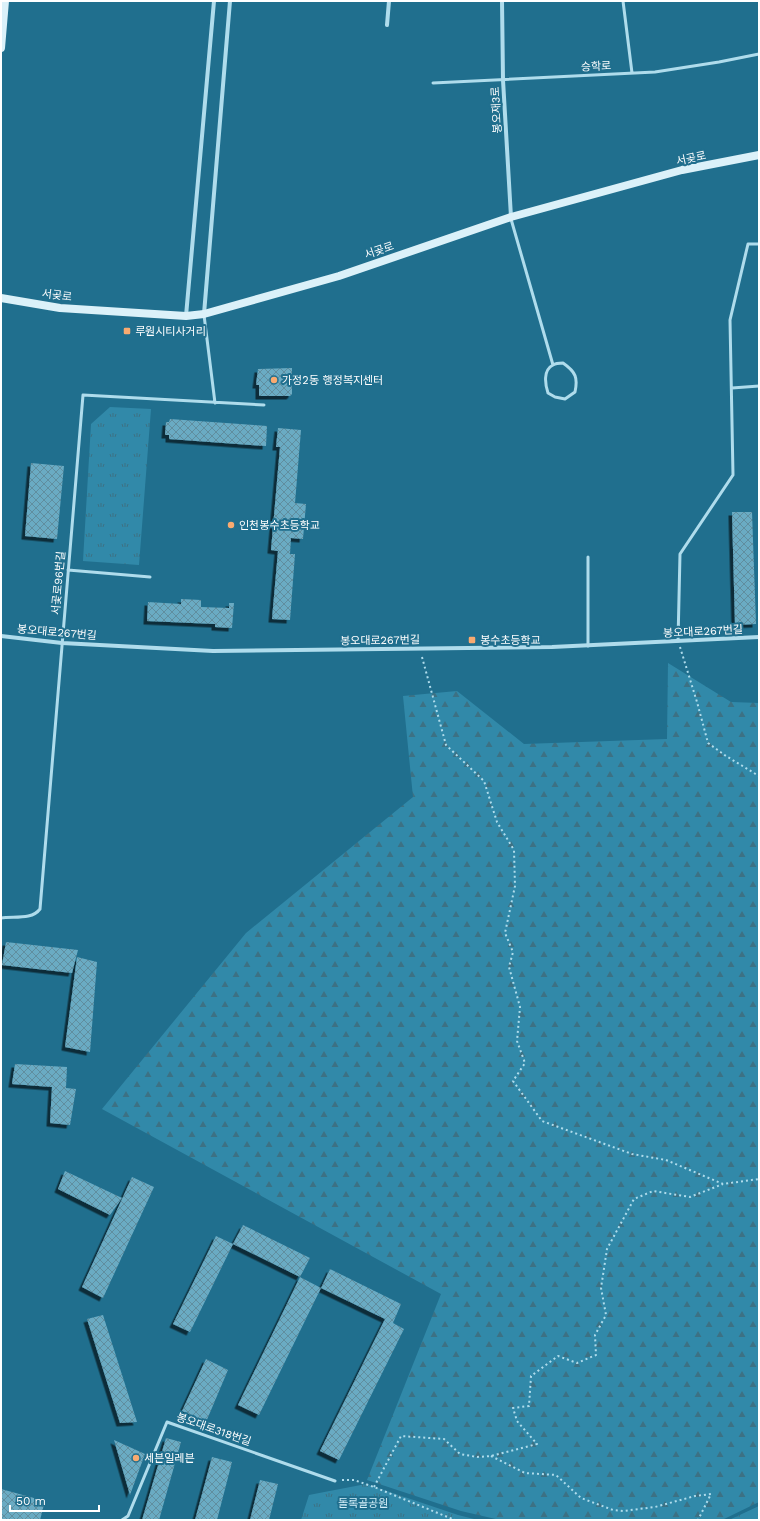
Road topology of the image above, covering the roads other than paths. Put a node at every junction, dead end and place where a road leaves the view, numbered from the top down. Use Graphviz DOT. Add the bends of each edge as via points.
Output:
graph roads {
  1 [pos="5,1"];
  2 [pos="214,1"];
  3 [pos="230,1"];
  4 [pos="389,1"];
  5 [pos="502,1"];
  6 [pos="623,1"];
  7 [pos="388,25"];
  8 [pos="1,48"];
  9 [pos="759,54"];
  10 [pos="632,73"];
  11 [pos="503,80"];
  12 [pos="433,83"];
  13 [pos="759,155"];
  14 [pos="511,217"];
  15 [pos="759,244"];
  16 [pos="1,298"];
  17 [pos="204,314"];
  18 [pos="186,316"];
  19 [pos="553,365"];
  20 [pos="759,386"];
  21 [pos="732,388"];
  22 [pos="215,403"];
  23 [pos="264,405"];
  24 [pos="588,557"];
  25 [pos="68,570"];
  26 [pos="150,577"];
  27 [pos="1,636"];
  28 [pos="759,637"];
  29 [pos="678,642"];
  30 [pos="62,643"];
  31 [pos="588,646"];
  32 [pos="2,918"];
  33 [pos="335,1481"];
  34 [pos="122,1520"];
  1 -- 8 [label="main road"];
  2 -- 18 [label="street"];
  3 -- 17 [label="street"];
  4 -- 7 [label="street"];
  5 -- 11 [label="street, 봉오재3로"];
  6 -- 10 [label="lane"];
  9 -- 10 [label="lane, 승학로" via="654,72"];
  10 -- 11 [label="lane, 승학로"];
  11 -- 12 [label="lane, 승학로"];
  11 -- 14 [label="street, 봉오재3로"];
  13 -- 14 [label="main road, 서곶로" via="682,170"];
  14 -- 17 [label="main road, 서곶로" via="339,276"];
  14 -- 19 [label="lane"];
  15 -- 21 [label="lane" via="748,244 730,320"];
  16 -- 18 [label="main road, 서곶로" via="60,308"];
  17 -- 18 [label="main road, 서곶로"];
  17 -- 22 [label="lane"];
  19 -- 19 [label="lane" via="547,371 545,383 548,393 565,399 575,392 578,381 574,373 563,363"];
  20 -- 21 [label="lane"];
  21 -- 29 [label="lane" via="733,475 680,554"];
  22 -- 23 [label="lane, 서곷로96번길"];
  22 -- 25 [label="lane, 서곷로96번길" via="83,395"];
  24 -- 31 [label="lane"];
  25 -- 26 [label="lane"];
  25 -- 30 [label="lane, 서곷로96번길"];
  27 -- 30 [label="street, 봉오대로267번길"];
  28 -- 29 [label="street, 봉오대로267번길"];
  29 -- 31 [label="street, 봉오대로267번길"];
  30 -- 31 [label="street, 봉오대로267번길" via="213,651"];
  30 -- 32 [label="lane, 서곷로96번길" via="40,909 32,916"];
  33 -- 34 [label="lane, 봉오대로318번길" via="167,1422 128,1516"];
}
